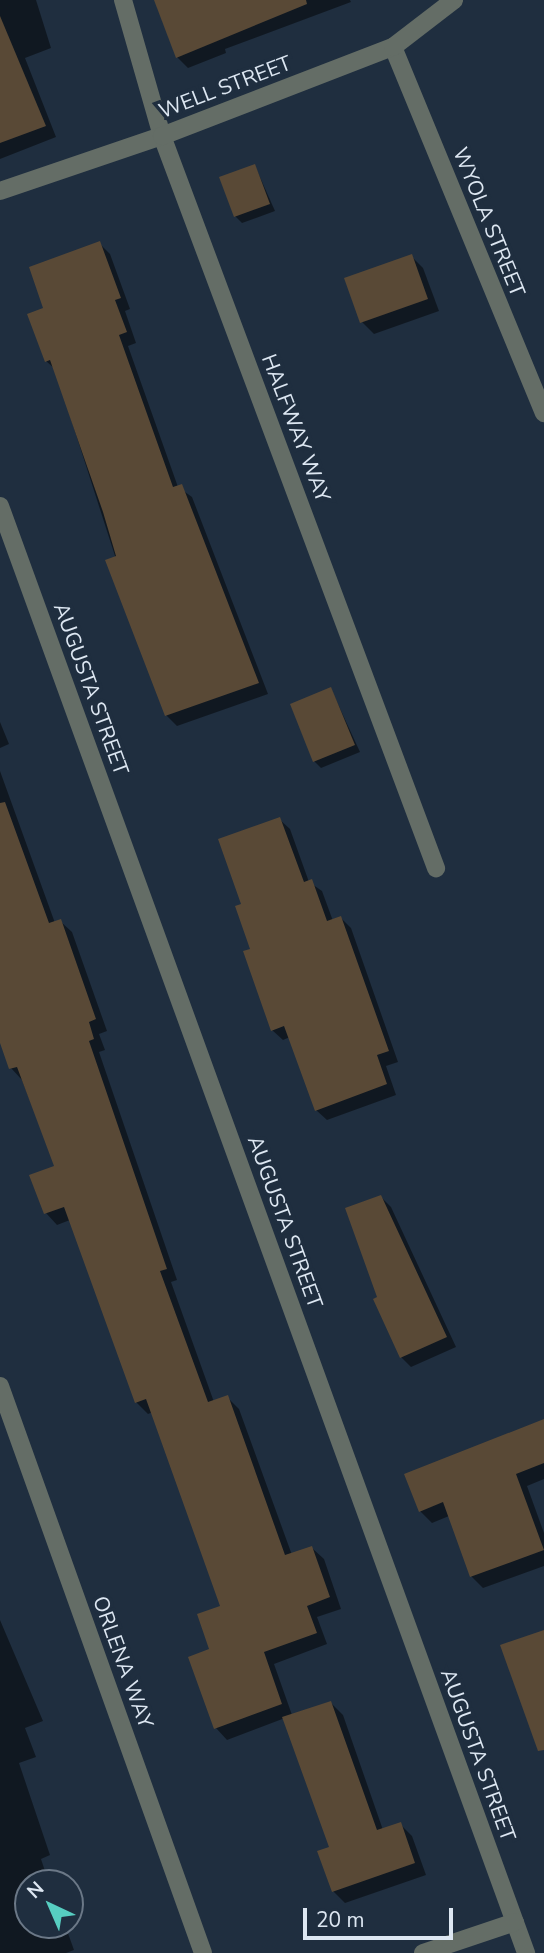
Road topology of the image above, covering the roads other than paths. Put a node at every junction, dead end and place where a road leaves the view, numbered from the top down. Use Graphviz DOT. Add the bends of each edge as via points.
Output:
graph roads {
  1 [pos="123,0"];
  2 [pos="454,0"];
  3 [pos="393,47"];
  4 [pos="162,135"];
  5 [pos="0,191"];
  6 [pos="544,413"];
  7 [pos="0,506"];
  8 [pos="436,868"];
  9 [pos="0,1386"];
  10 [pos="515,1922"];
  11 [pos="203,1953"];
  12 [pos="423,1953"];
  13 [pos="526,1953"];
  1 -- 4 [label="street, HALFWAY WAY"];
  2 -- 3 [label="street, WELL STREET"];
  3 -- 4 [label="street, WELL STREET"];
  3 -- 6 [label="street, WYOLA STREET"];
  4 -- 5 [label="street, WELL STREET"];
  4 -- 8 [label="street, HALFWAY WAY"];
  7 -- 10 [label="street, AUGUSTA STREET"];
  9 -- 11 [label="street, ORLENA WAY"];
  10 -- 12 [label="street"];
  10 -- 13 [label="street, AUGUSTA STREET"];
}
